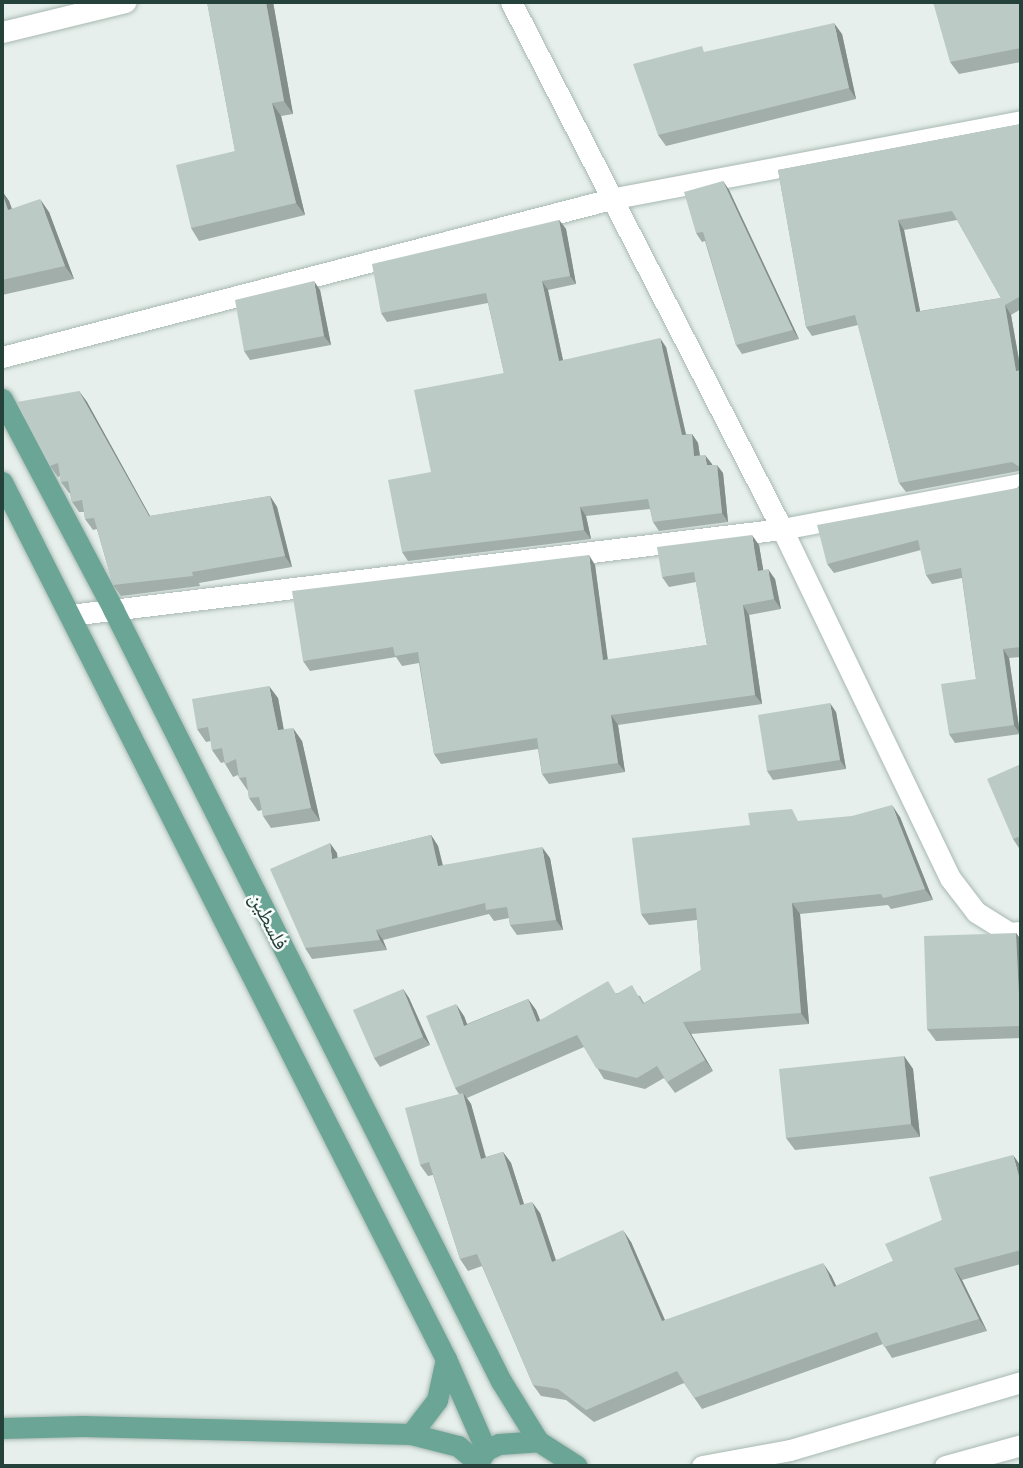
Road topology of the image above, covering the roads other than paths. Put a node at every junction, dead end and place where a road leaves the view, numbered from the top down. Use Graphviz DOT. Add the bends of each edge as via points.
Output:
graph roads {
  1 [pos="125,2"];
  2 [pos="511,2"];
  3 [pos="2,32"];
  4 [pos="1021,121"];
  5 [pos="615,198"];
  6 [pos="2,357"];
  7 [pos="2,399"];
  8 [pos="2,482"];
  9 [pos="1021,484"];
  10 [pos="782,529"];
  11 [pos="113,609"];
  12 [pos="71,615"];
  13 [pos="1021,932"];
  14 [pos="446,1359"];
  15 [pos="1021,1382"];
  16 [pos="2,1429"];
  17 [pos="411,1434"];
  18 [pos="538,1441"];
  19 [pos="1021,1445"];
  20 [pos="480,1460"];
  21 [pos="577,1466"];
  22 [pos="702,1466"];
  23 [pos="945,1466"];
  1 -- 3 [label="street"];
  2 -- 5 [label="street"];
  4 -- 5 [label="street"];
  5 -- 6 [label="street"];
  5 -- 10 [label="street"];
  7 -- 11 [label="main road, فلسطين"];
  8 -- 12 [label="main road, فلسطين"];
  9 -- 10 [label="street"];
  10 -- 11 [label="street"];
  10 -- 13 [label="street" via="950,878 976,912 1009,933"];
  11 -- 12 [label="street"];
  11 -- 18 [label="main road, فلسطين" via="501,1381"];
  12 -- 14 [label="main road, فلسطين" via="265,1009"];
  14 -- 17 [label="main road" via="437,1400"];
  14 -- 20 [label="main road, فلسطين"];
  15 -- 22 [label="street" via="790,1450"];
  16 -- 17 [label="main road" via="82,1426"];
  17 -- 20 [label="main road" via="458,1446"];
  18 -- 20 [label="main road"];
  18 -- 21 [label="main road"];
  19 -- 23 [label="street"];
}
